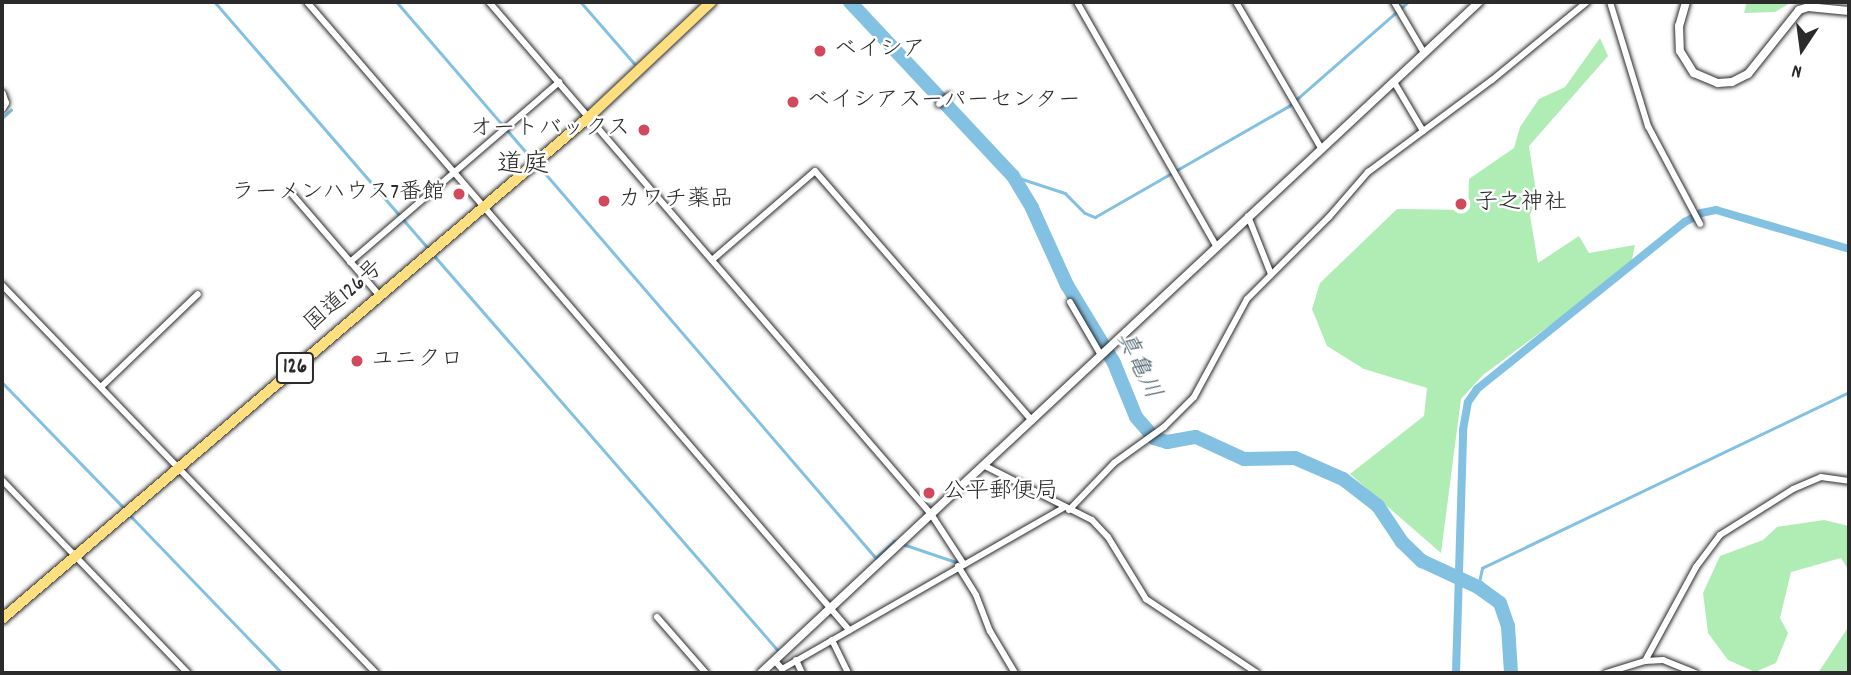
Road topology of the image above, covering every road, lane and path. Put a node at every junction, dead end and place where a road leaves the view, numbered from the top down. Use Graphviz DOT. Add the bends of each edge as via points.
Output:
graph roads {
  1 [pos="307,2"];
  2 [pos="489,2"];
  3 [pos="711,2"];
  4 [pos="1077,2"];
  5 [pos="1236,2"];
  6 [pos="1394,2"];
  7 [pos="1479,2"];
  8 [pos="1587,2"];
  9 [pos="1610,2"];
  10 [pos="1686,2"];
  11 [pos="1849,11"];
  12 [pos="1424,53"];
  13 [pos="559,82"];
  14 [pos="1394,82"];
  15 [pos="2,94"];
  16 [pos="948,96"];
  17 [pos="939,104"];
  18 [pos="2,108"];
  19 [pos="589,117"];
  20 [pos="1423,131"];
  21 [pos="1321,148"];
  22 [pos="455,173"];
  23 [pos="291,193"];
  24 [pos="483,205"];
  25 [pos="1248,216"];
  26 [pos="1700,224"];
  27 [pos="1217,247"];
  28 [pos="712,260"];
  29 [pos="350,262"];
  30 [pos="1271,274"];
  31 [pos="2,285"];
  32 [pos="198,294"];
  33 [pos="379,295"];
  34 [pos="1070,302"];
  35 [pos="1101,355"];
  36 [pos="101,387"];
  37 [pos="1032,421"];
  38 [pos="985,466"];
  39 [pos="177,468"];
  40 [pos="2,480"];
  41 [pos="1849,481"];
  42 [pos="1066,509"];
  43 [pos="931,514"];
  44 [pos="75,556"];
  45 [pos="960,565"];
  46 [pos="831,608"];
  47 [pos="657,617"];
  48 [pos="2,619"];
  49 [pos="849,630"];
  50 [pos="832,640"];
  51 [pos="796,660"];
  52 [pos="775,661"];
  53 [pos="1645,661"];
  54 [pos="1611,672"];
  55 [pos="188,673"];
  56 [pos="376,673"];
  57 [pos="706,673"];
  58 [pos="761,673"];
  59 [pos="802,673"];
  60 [pos="848,673"];
  61 [pos="1015,673"];
  62 [pos="1256,673"];
  63 [pos="1695,673"];
  1 -- 22 [label="street"];
  2 -- 13 [label="street"];
  3 -- 19 [label="highway, 国道126号 / 126"];
  4 -- 27 [label="street"];
  5 -- 21 [label="street"];
  6 -- 12 [label="street"];
  7 -- 12 [label="street"];
  8 -- 20 [label="street"];
  9 -- 26 [label="street" via="1648,126"];
  10 -- 11 [label="street" via="1679,26 1680,51 1694,73 1718,83 1748,74 1799,10"];
  12 -- 14 [label="street"];
  13 -- 19 [label="street"];
  13 -- 22 [label="street"];
  14 -- 20 [label="street"];
  14 -- 21 [label="street"];
  15 -- 18 [label="street"];
  16 -- 17 [label="street"];
  19 -- 24 [label="highway, 国道126号 / 126"];
  19 -- 28 [label="street"];
  20 -- 30 [label="street" via="1368,172"];
  21 -- 25 [label="street"];
  22 -- 24 [label="street"];
  22 -- 29 [label="street"];
  23 -- 29 [label="street"];
  24 -- 33 [label="highway, 国道126号 / 126"];
  24 -- 46 [label="street"];
  25 -- 27 [label="street"];
  25 -- 30 [label="street"];
  27 -- 35 [label="street"];
  28 -- 37 [label="street" via="816,171"];
  28 -- 43 [label="street"];
  29 -- 33 [label="street"];
  30 -- 42 [label="street" via="1247,299 1194,397"];
  31 -- 36 [label="street"];
  32 -- 36 [label="street"];
  33 -- 39 [label="highway, 国道126号 / 126"];
  34 -- 35 [label="street"];
  35 -- 37 [label="street"];
  36 -- 39 [label="street"];
  37 -- 38 [label="street"];
  38 -- 42 [label="street"];
  38 -- 43 [label="street"];
  39 -- 44 [label="highway, 国道126号 / 126"];
  39 -- 56 [label="street"];
  40 -- 44 [label="street"];
  41 -- 53 [label="street" via="1821,477 1793,489 1720,535 1696,567"];
  42 -- 45 [label="street"];
  42 -- 62 [label="street" via="1092,520 1108,537 1137,587 1160,611"];
  43 -- 45 [label="street"];
  43 -- 46 [label="street"];
  44 -- 48 [label="highway, 国道126号 / 126"];
  44 -- 55 [label="street"];
  45 -- 49 [label="street"];
  45 -- 61 [label="street"];
  46 -- 49 [label="street"];
  46 -- 52 [label="street"];
  47 -- 57 [label="street"];
  49 -- 50 [label="street"];
  50 -- 51 [label="street"];
  50 -- 60 [label="street"];
  51 -- 52 [label="street" via="782,669"];
  51 -- 59 [label="street"];
  52 -- 58 [label="street"];
  53 -- 54 [label="street"];
  53 -- 63 [label="street" via="1663,660"];
}
